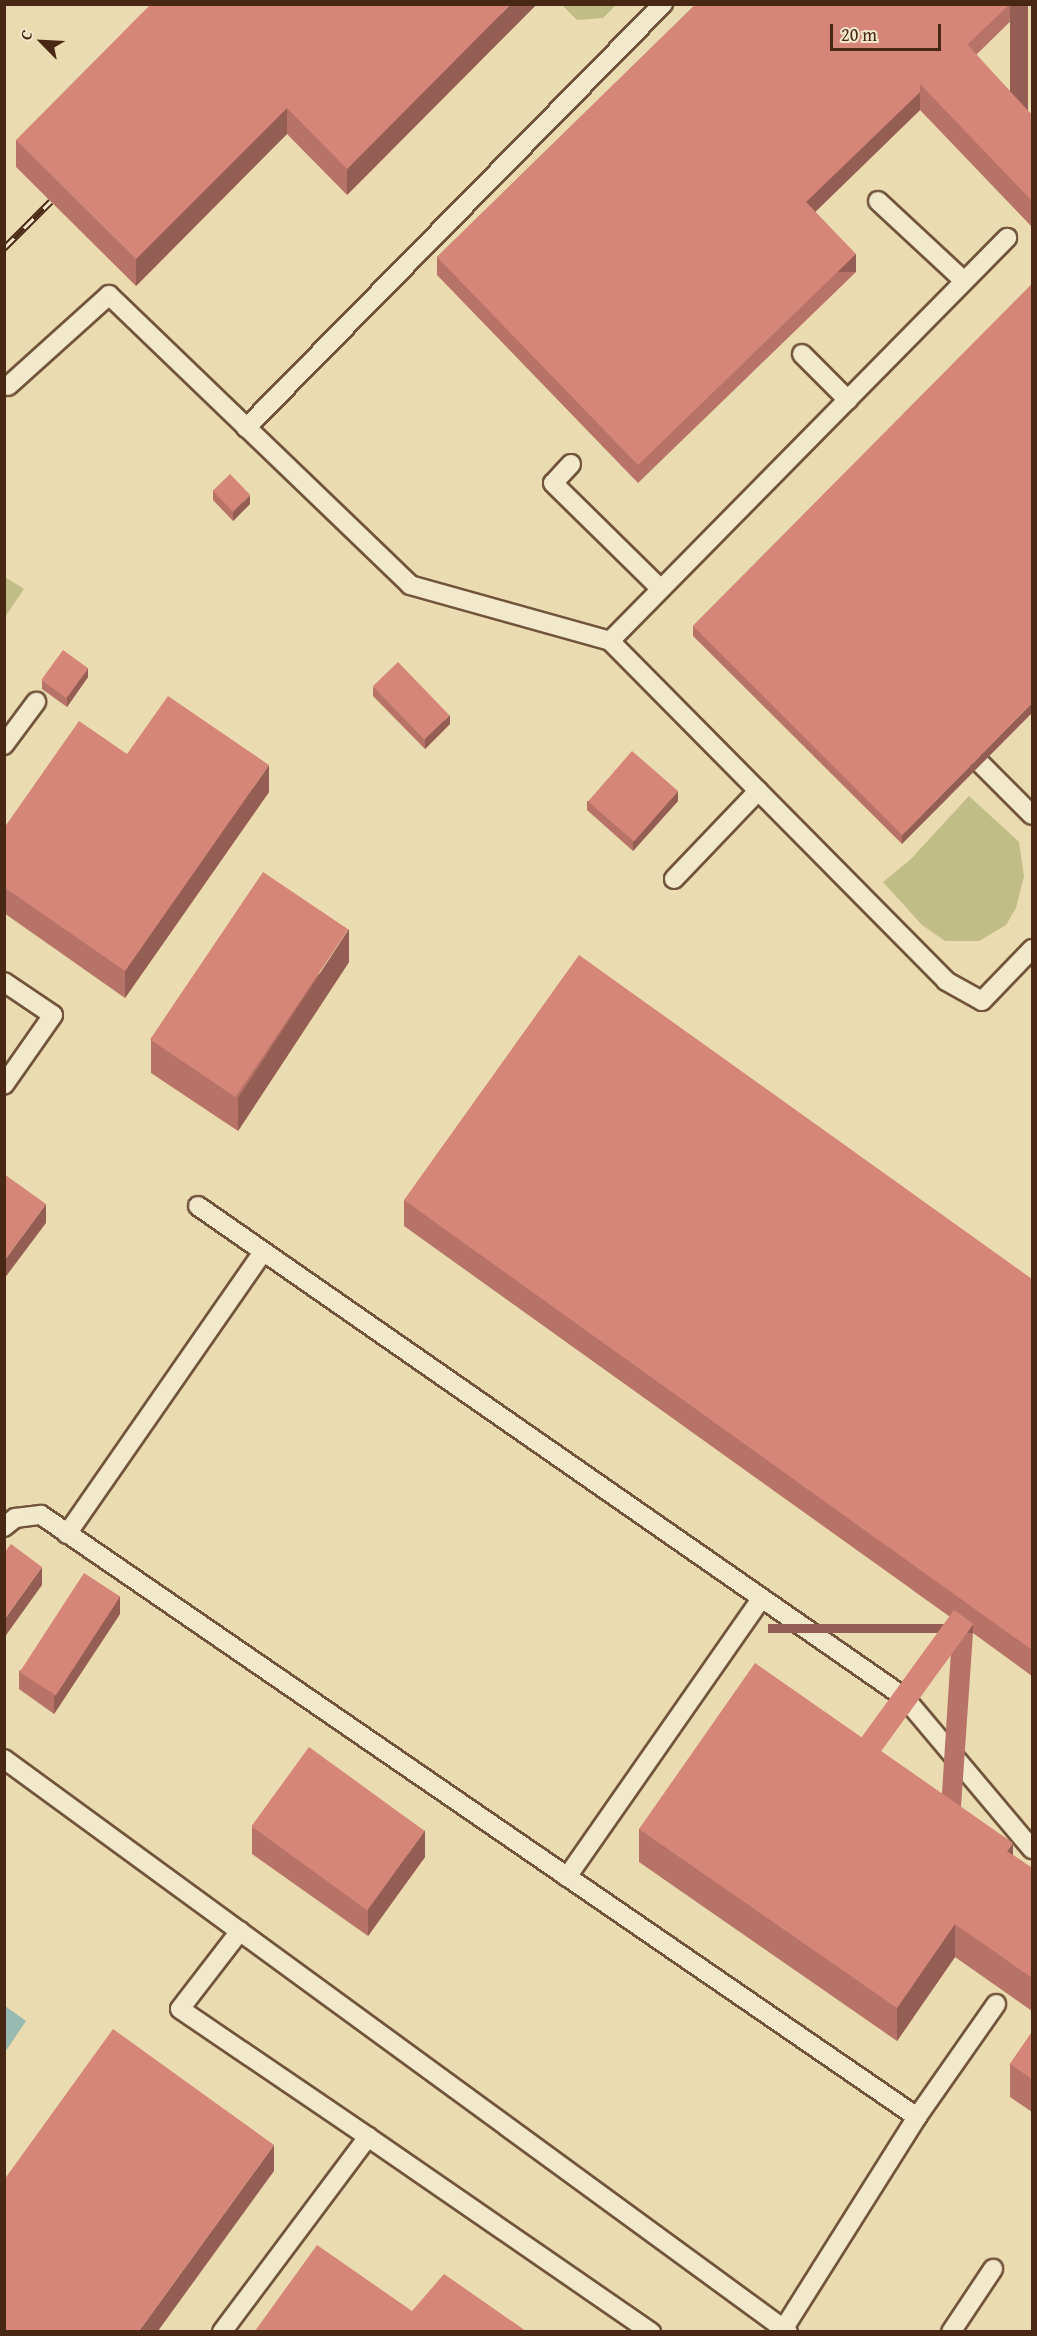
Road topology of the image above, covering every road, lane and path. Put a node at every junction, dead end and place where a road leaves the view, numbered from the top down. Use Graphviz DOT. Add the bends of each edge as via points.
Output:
graph roads {
  1 [pos="663,4"];
  2 [pos="878,201"];
  3 [pos="1007,238"];
  4 [pos="964,281"];
  5 [pos="802,354"];
  6 [pos="9,386"];
  7 [pos="848,400"];
  8 [pos="246,428"];
  9 [pos="571,464"];
  10 [pos="661,589"];
  11 [pos="610,641"];
  12 [pos="36,702"];
  13 [pos="4,745"];
  14 [pos="981,764"];
  15 [pos="758,791"];
  16 [pos="1032,815"];
  17 [pos="675,879"];
  18 [pos="1032,950"];
  19 [pos="4,982"];
  20 [pos="4,1085"];
  21 [pos="198,1206"];
  22 [pos="263,1252"];
  23 [pos="4,1527"];
  24 [pos="67,1534"];
  25 [pos="761,1599"];
  26 [pos="4,1759"];
  27 [pos="1032,1849"];
  28 [pos="567,1877"];
  29 [pos="240,1931"];
  30 [pos="996,2004"];
  31 [pos="917,2117"];
  32 [pos="368,2137"];
  33 [pos="993,2269"];
  34 [pos="786,2330"];
  35 [pos="222,2331"];
  36 [pos="651,2331"];
  37 [pos="951,2331"];
  1 -- 8 [label="lane"];
  2 -- 4 [label="lane"];
  3 -- 4 [label="lane"];
  4 -- 7 [label="lane"];
  5 -- 7 [label="lane"];
  6 -- 8 [label="lane" via="109,295"];
  7 -- 10 [label="lane"];
  8 -- 11 [label="lane" via="410,585"];
  9 -- 10 [label="lane" via="553,483"];
  10 -- 11 [label="lane"];
  11 -- 15 [label="lane"];
  12 -- 13 [label="lane"];
  14 -- 16 [label="lane"];
  15 -- 17 [label="lane"];
  15 -- 18 [label="lane" via="946,981 982,1001"];
  19 -- 20 [label="lane" via="53,1015"];
  21 -- 22 [label="lane"];
  22 -- 24 [label="lane"];
  22 -- 25 [label="lane"];
  23 -- 24 [label="lane" via="15,1518 41,1515"];
  24 -- 28 [label="lane"];
  25 -- 27 [label="lane" via="904,1697"];
  25 -- 28 [label="lane"];
  26 -- 29 [label="lane"];
  28 -- 31 [label="lane"];
  29 -- 32 [label="lane" via="180,2009"];
  29 -- 34 [label="lane"];
  30 -- 31 [label="lane"];
  31 -- 34 [label="lane"];
  32 -- 35 [label="lane"];
  32 -- 36 [label="lane"];
  33 -- 37 [label="lane"];
}
